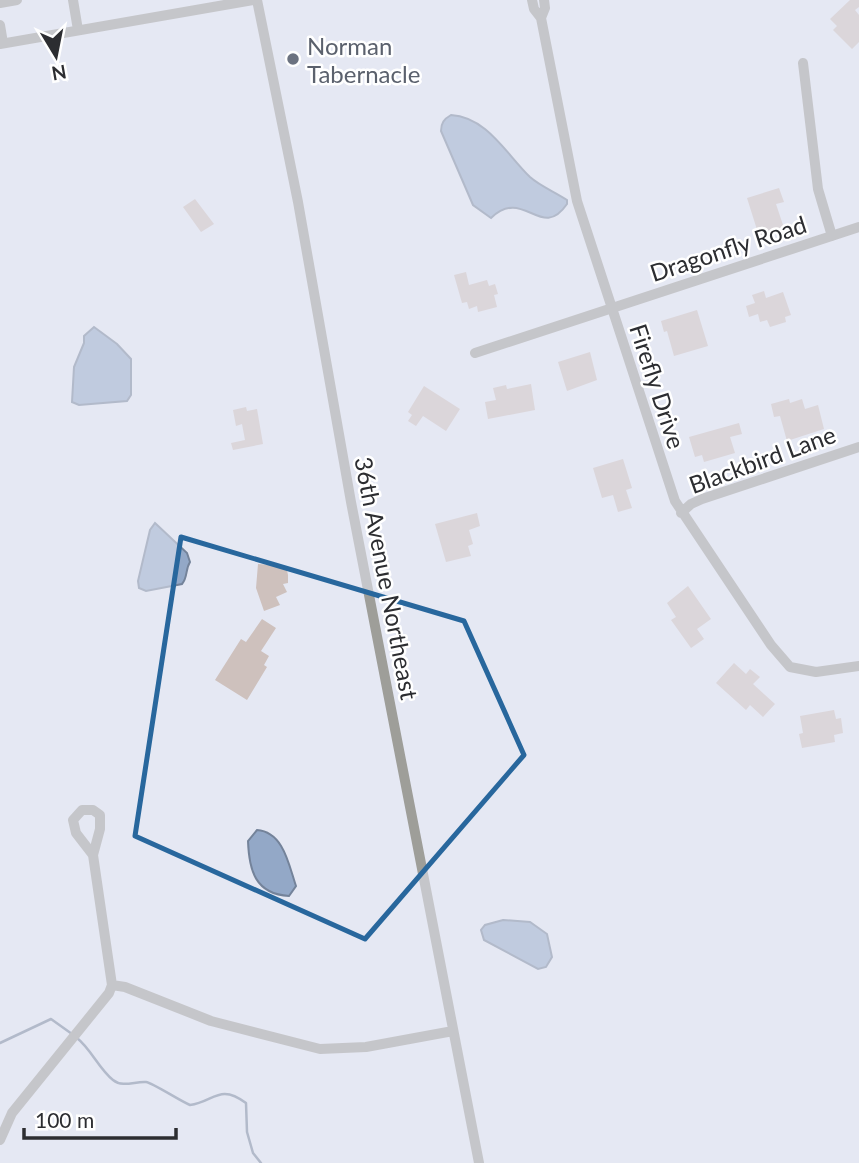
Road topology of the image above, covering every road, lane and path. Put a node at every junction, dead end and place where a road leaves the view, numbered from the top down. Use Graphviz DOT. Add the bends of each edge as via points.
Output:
graph roads {
  1 [pos="17,0"];
  2 [pos="73,0"];
  3 [pos="255,0"];
  4 [pos="532,0"];
  5 [pos="544,0"];
  6 [pos="0,3"];
  7 [pos="541,18"];
  8 [pos="0,25"];
  9 [pos="78,30"];
  10 [pos="2,43"];
  11 [pos="803,63"];
  12 [pos="859,227"];
  13 [pos="832,236"];
  14 [pos="611,309"];
  15 [pos="475,353"];
  16 [pos="859,447"];
  17 [pos="681,513"];
  18 [pos="859,666"];
  19 [pos="93,855"];
  20 [pos="112,985"];
  21 [pos="453,1031"];
  22 [pos="12,1113"];
  23 [pos="0,1119"];
  24 [pos="0,1140"];
  25 [pos="479,1163"];
  1 -- 6 [label="street"];
  2 -- 9 [label="street"];
  3 -- 9 [label="street"];
  3 -- 21 [label="street, 36th Avenue Northeast" via="298,202"];
  4 -- 7 [label="street, Firefly Drive"];
  5 -- 7 [label="street, Firefly Drive"];
  7 -- 14 [label="street, Firefly Drive" via="572,185"];
  8 -- 10 [label="street"];
  9 -- 10 [label="street"];
  11 -- 13 [label="street" via="821,203"];
  12 -- 13 [label="street, Dragonfly Road"];
  13 -- 14 [label="street, Dragonfly Road"];
  14 -- 15 [label="street, Dragonfly Road"];
  14 -- 17 [label="street, Firefly Drive"];
  16 -- 17 [label="street, Blackbird Lane" via="702,499"];
  17 -- 18 [label="street, Firefly Drive" via="790,667 816,672"];
  19 -- 20 [label="street"];
  20 -- 21 [label="street" via="211,1021 320,1049 366,1047"];
  20 -- 22 [label="street"];
  21 -- 25 [label="street, 36th Avenue Northeast"];
  22 -- 23 [label="street"];
  22 -- 24 [label="street"];
}
